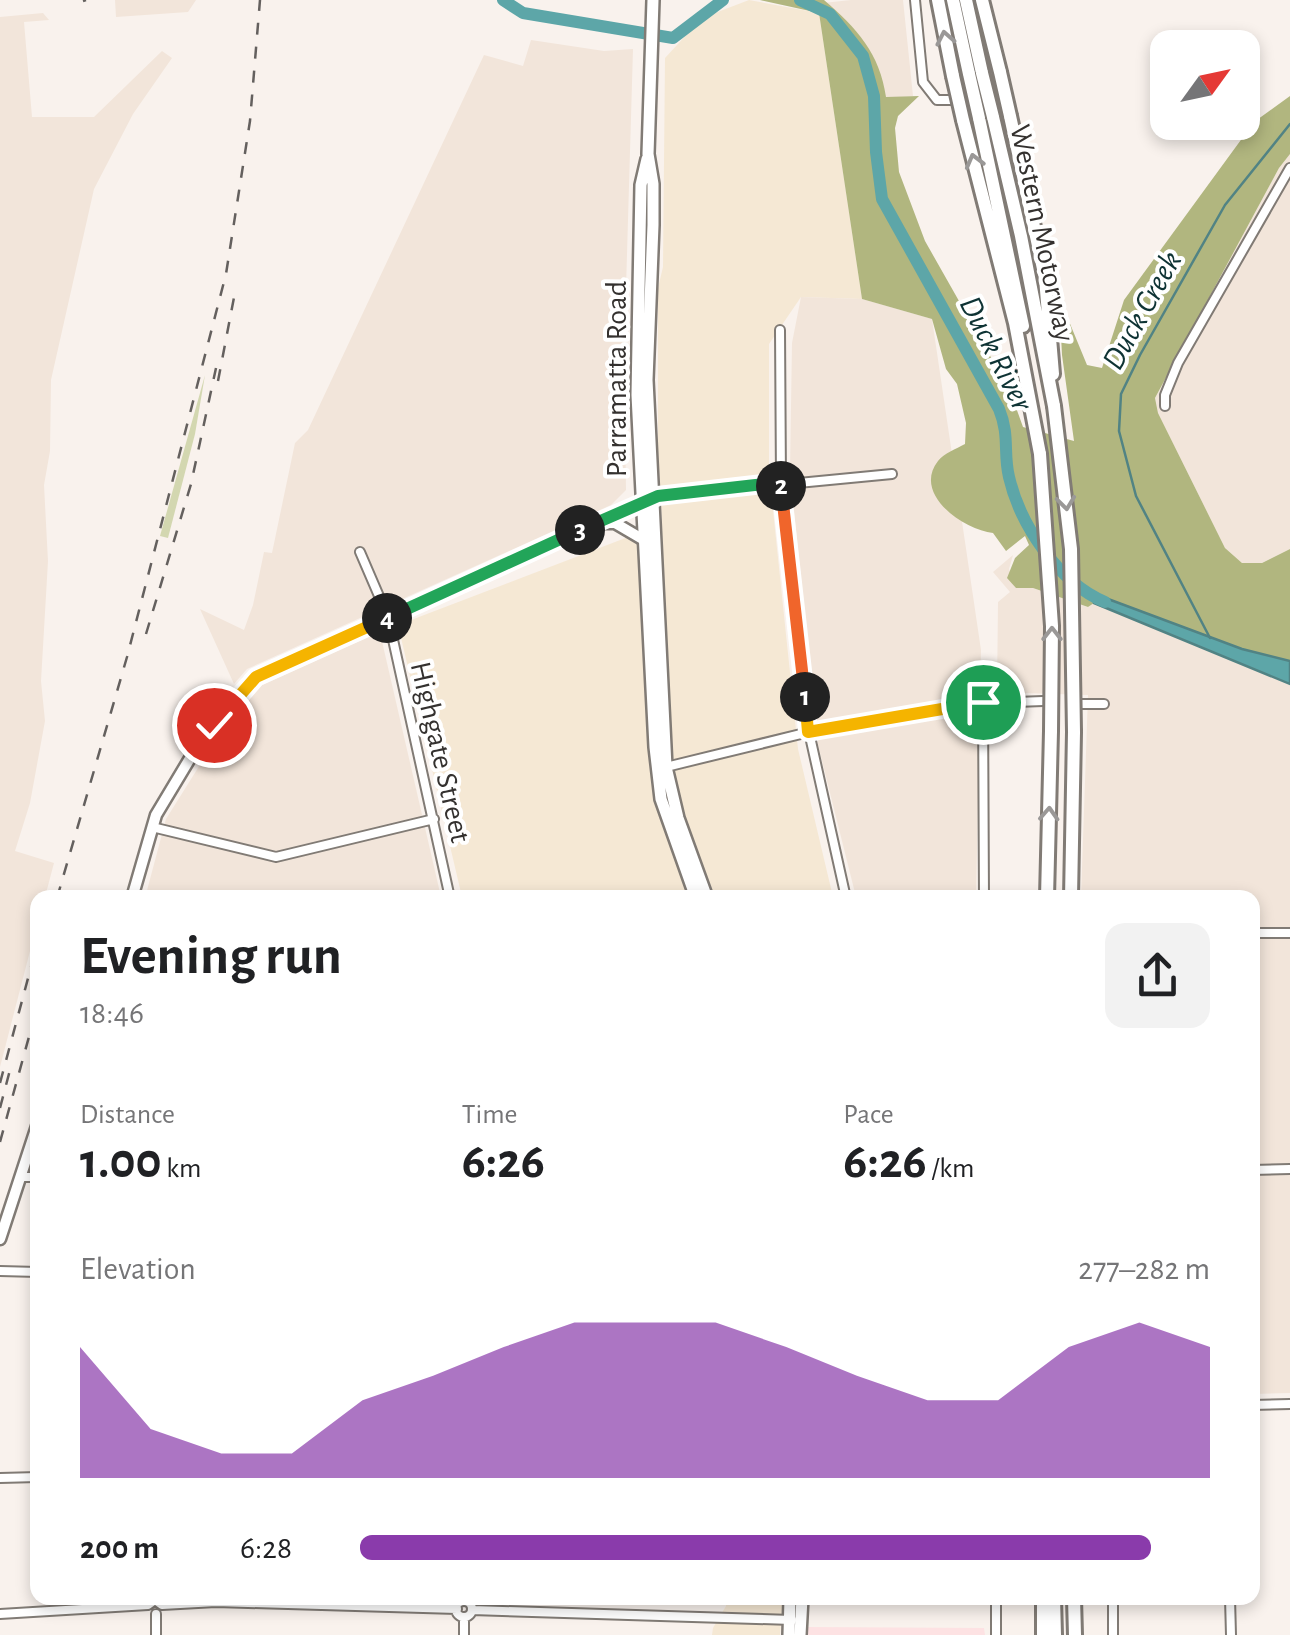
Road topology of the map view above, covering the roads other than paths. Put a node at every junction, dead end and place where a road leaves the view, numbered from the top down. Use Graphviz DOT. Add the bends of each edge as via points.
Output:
graph roads {
  1 [pos="653,0"];
  2 [pos="915,0"];
  3 [pos="938,0"];
  4 [pos="953,0"];
  5 [pos="966,0"];
  6 [pos="982,0"];
  7 [pos="976,74"];
  8 [pos="951,100"];
  9 [pos="986,118"];
  10 [pos="1290,168"];
  11 [pos="780,330"];
  12 [pos="1031,389"];
  13 [pos="1054,406"];
  14 [pos="1165,406"];
  15 [pos="892,474"];
  16 [pos="781,482"];
  17 [pos="647,499"];
  18 [pos="596,523"];
  19 [pos="644,540"];
  20 [pos="360,552"];
  21 [pos="388,617"];
  22 [pos="1042,701"];
  23 [pos="983,702"];
  24 [pos="1082,704"];
  25 [pos="1104,704"];
  26 [pos="808,732"];
  27 [pos="666,767"];
  28 [pos="434,819"];
  29 [pos="152,827"];
  30 [pos="134,890"];
  31 [pos="448,890"];
  32 [pos="693,890"];
  33 [pos="704,890"];
  34 [pos="844,890"];
  35 [pos="984,890"];
  36 [pos="1047,890"];
  37 [pos="1072,890"];
  38 [pos="1260,933"];
  39 [pos="1290,933"];
  40 [pos="30,1147"];
  41 [pos="1290,1169"];
  42 [pos="1260,1170"];
  43 [pos="20,1177"];
  44 [pos="30,1177"];
  45 [pos="0,1239"];
  46 [pos="0,1271"];
  47 [pos="30,1272"];
  48 [pos="1290,1404"];
  49 [pos="1260,1405"];
  50 [pos="30,1477"];
  51 [pos="0,1478"];
  52 [pos="148,1605"];
  53 [pos="162,1605"];
  54 [pos="376,1605"];
  55 [pos="458,1605"];
  56 [pos="466,1605"];
  57 [pos="792,1605"];
  58 [pos="800,1605"];
  59 [pos="996,1605"];
  60 [pos="1043,1605"];
  61 [pos="1054,1605"];
  62 [pos="1074,1605"];
  63 [pos="1112,1605"];
  64 [pos="1230,1605"];
  65 [pos="456,1609"];
  66 [pos="0,1614"];
  67 [pos="156,1614"];
  68 [pos="468,1614"];
  69 [pos="795,1620"];
  70 [pos="156,1635"];
  71 [pos="464,1635"];
  72 [pos="789,1635"];
  73 [pos="800,1635"];
  74 [pos="996,1635"];
  75 [pos="1043,1635"];
  76 [pos="1055,1635"];
  77 [pos="1075,1635"];
  78 [pos="1113,1635"];
  79 [pos="1231,1635"];
  1 -- 17 [label="highway, Parramatta Road"];
  2 -- 8 [label="street" via="922,82 937,100"];
  12 -- 3 [label="highway, Western Motorway, one-way, bridge"];
  4 -- 7 [label="highway, Western Motorway"];
  5 -- 7 [label="highway, Western Motorway"];
  6 -- 13 [label="highway, bridge" via="1047,296"];
  7 -- 9 [label="highway, Western Motorway, bridge"];
  9 -- 12 [label="highway, Western Motorway"];
  9 -- 13 [label="highway, Western Motorway" via="1021,236"];
  10 -- 14 [label="street" via="1178,364"];
  11 -- 16 [label="street"];
  36 -- 12 [label="highway, Western Motorway, one-way, bridge" via="1052,607"];
  13 -- 37 [label="highway, Western Motorway, one-way, bridge" via="1071,550"];
  15 -- 16 [label="street"];
  16 -- 17 [label="street"];
  16 -- 26 [label="street"];
  17 -- 18 [label="main road"];
  17 -- 19 [label="highway, Parramatta Road"];
  17 -- 27 [label="highway, Parramatta Road"];
  18 -- 19 [label="main road" via="614,523"];
  18 -- 21 [label="main road"];
  19 -- 32 [label="highway, Parramatta Road" via="658,782"];
  20 -- 21 [label="street, Highgate Street"];
  21 -- 28 [label="street, Highgate Street"];
  21 -- 29 [label="main road" via="249,682 198,745"];
  22 -- 23 [label="street"];
  23 -- 26 [label="street"];
  23 -- 35 [label="street"];
  24 -- 25 [label="street"];
  26 -- 27 [label="street"];
  26 -- 34 [label="street"];
  27 -- 33 [label="highway, Parramatta Road"];
  28 -- 29 [label="street" via="276,856"];
  28 -- 31 [label="street, Highgate Street"];
  29 -- 30 [label="main road"];
  38 -- 39 [label="street"];
  40 -- 43 [label="main road"];
  41 -- 42 [label="street"];
  43 -- 44 [label="street"];
  43 -- 45 [label="main road"];
  46 -- 47 [label="street"];
  48 -- 49 [label="street"];
  50 -- 51 [label="street"];
  52 -- 66 [label="street"];
  52 -- 67 [label="street"];
  53 -- 67 [label="street"];
  54 -- 65 [label="street"];
  55 -- 65 [label="street"];
  56 -- 68 [label="street"];
  57 -- 69 [label="highway"];
  58 -- 69 [label="highway"];
  59 -- 74 [label="street"];
  60 -- 75 [label="highway"];
  61 -- 76 [label="highway"];
  62 -- 77 [label="highway"];
  63 -- 78 [label="street"];
  64 -- 79 [label="street"];
  65 -- 68 [label="street"];
  67 -- 70 [label="street"];
  68 -- 69 [label="street"];
  68 -- 71 [label="street"];
  69 -- 72 [label="highway"];
  69 -- 73 [label="highway"];
}
